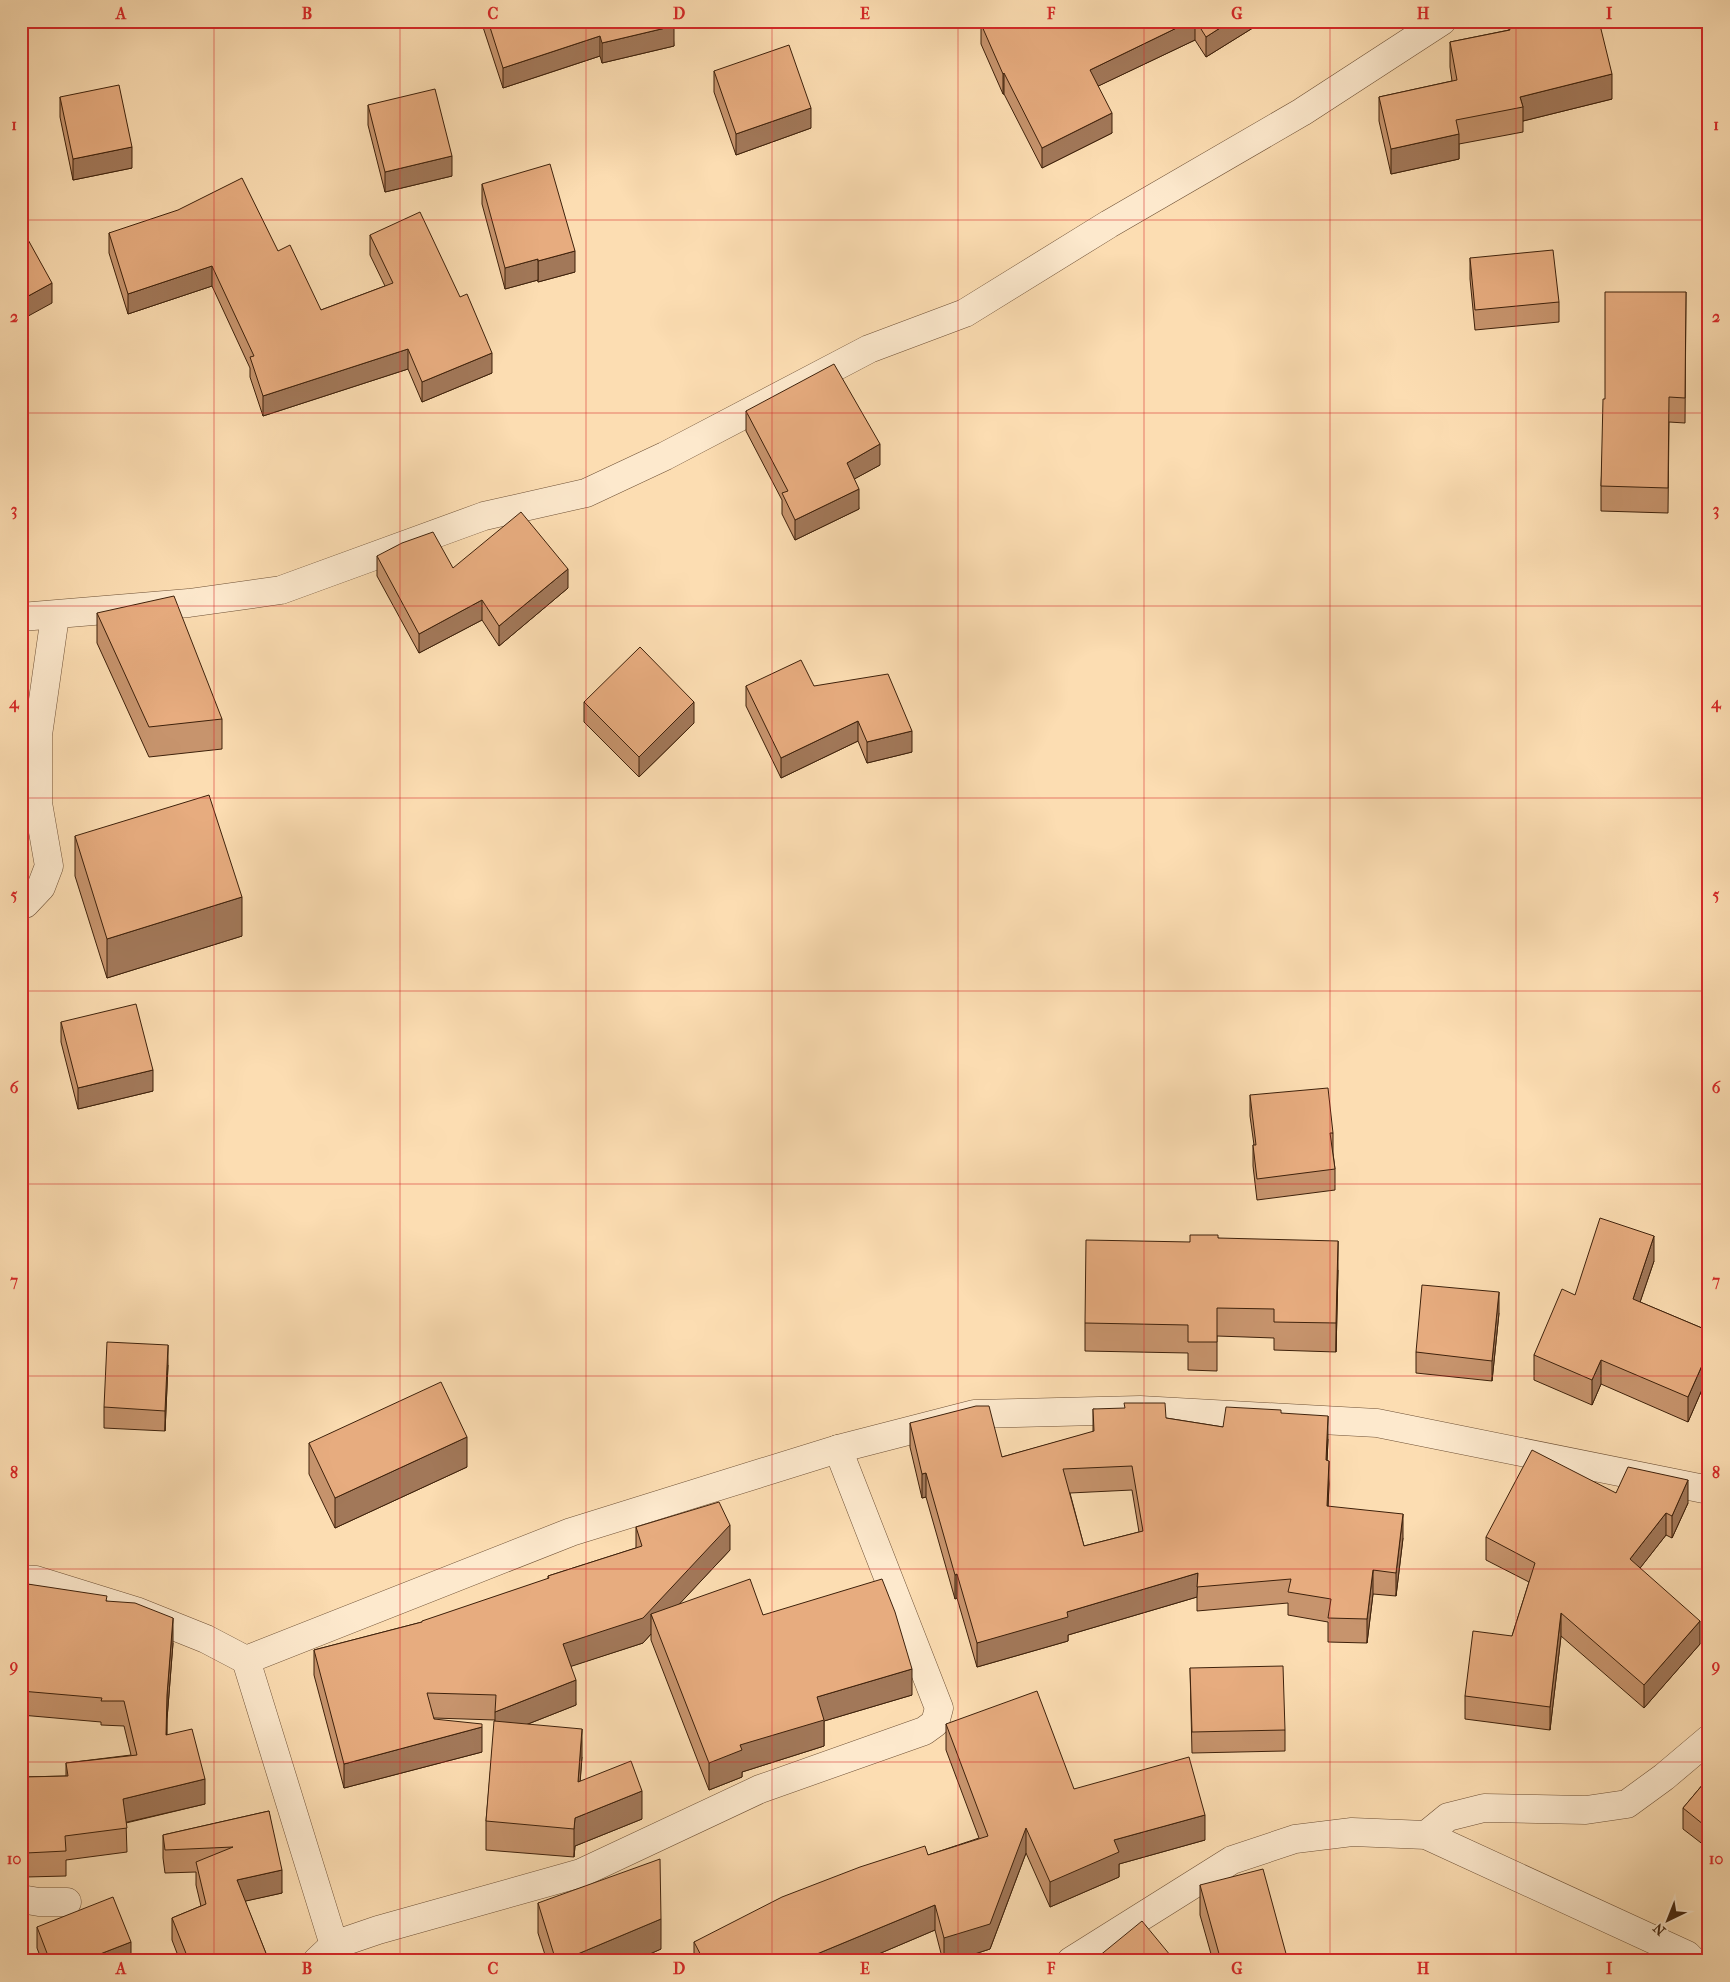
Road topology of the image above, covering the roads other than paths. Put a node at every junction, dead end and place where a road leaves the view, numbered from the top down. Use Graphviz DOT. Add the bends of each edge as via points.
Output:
graph roads {
  1 [pos="1442,21"];
  2 [pos="55,616"];
  3 [pos="21,617"];
  4 [pos="21,905"];
  5 [pos="838,1449"];
  6 [pos="1709,1490"];
  7 [pos="21,1579"];
  8 [pos="246,1660"];
  9 [pos="1709,1739"];
  10 [pos="1426,1835"];
  11 [pos="21,1899"];
  12 [pos="67,1902"];
  13 [pos="325,1953"];
  14 [pos="1071,1961"];
  15 [pos="1693,1961"];
  1 -- 2 [label="street" via="1302,112 1109,224 965,313 869,349 665,456 586,493 484,516 281,590"];
  2 -- 3 [label="street"];
  2 -- 4 [label="street" via="38,735 38,803 49,866 41,887"];
  5 -- 6 [label="street" via="974,1414 1140,1410 1377,1423"];
  5 -- 8 [label="street" via="571,1532"];
  5 -- 13 [label="street" via="939,1708 935,1723 924,1731 760,1789 581,1873 378,1930"];
  7 -- 8 [label="street" via="36,1580 136,1611 206,1638"];
  8 -- 13 [label="street"];
  9 -- 10 [label="street" via="1627,1804 1586,1810 1484,1808 1448,1817"];
  10 -- 14 [label="street" via="1352,1832 1314,1836 1232,1860"];
  10 -- 15 [label="street"];
  11 -- 12 [label="street"];
}
